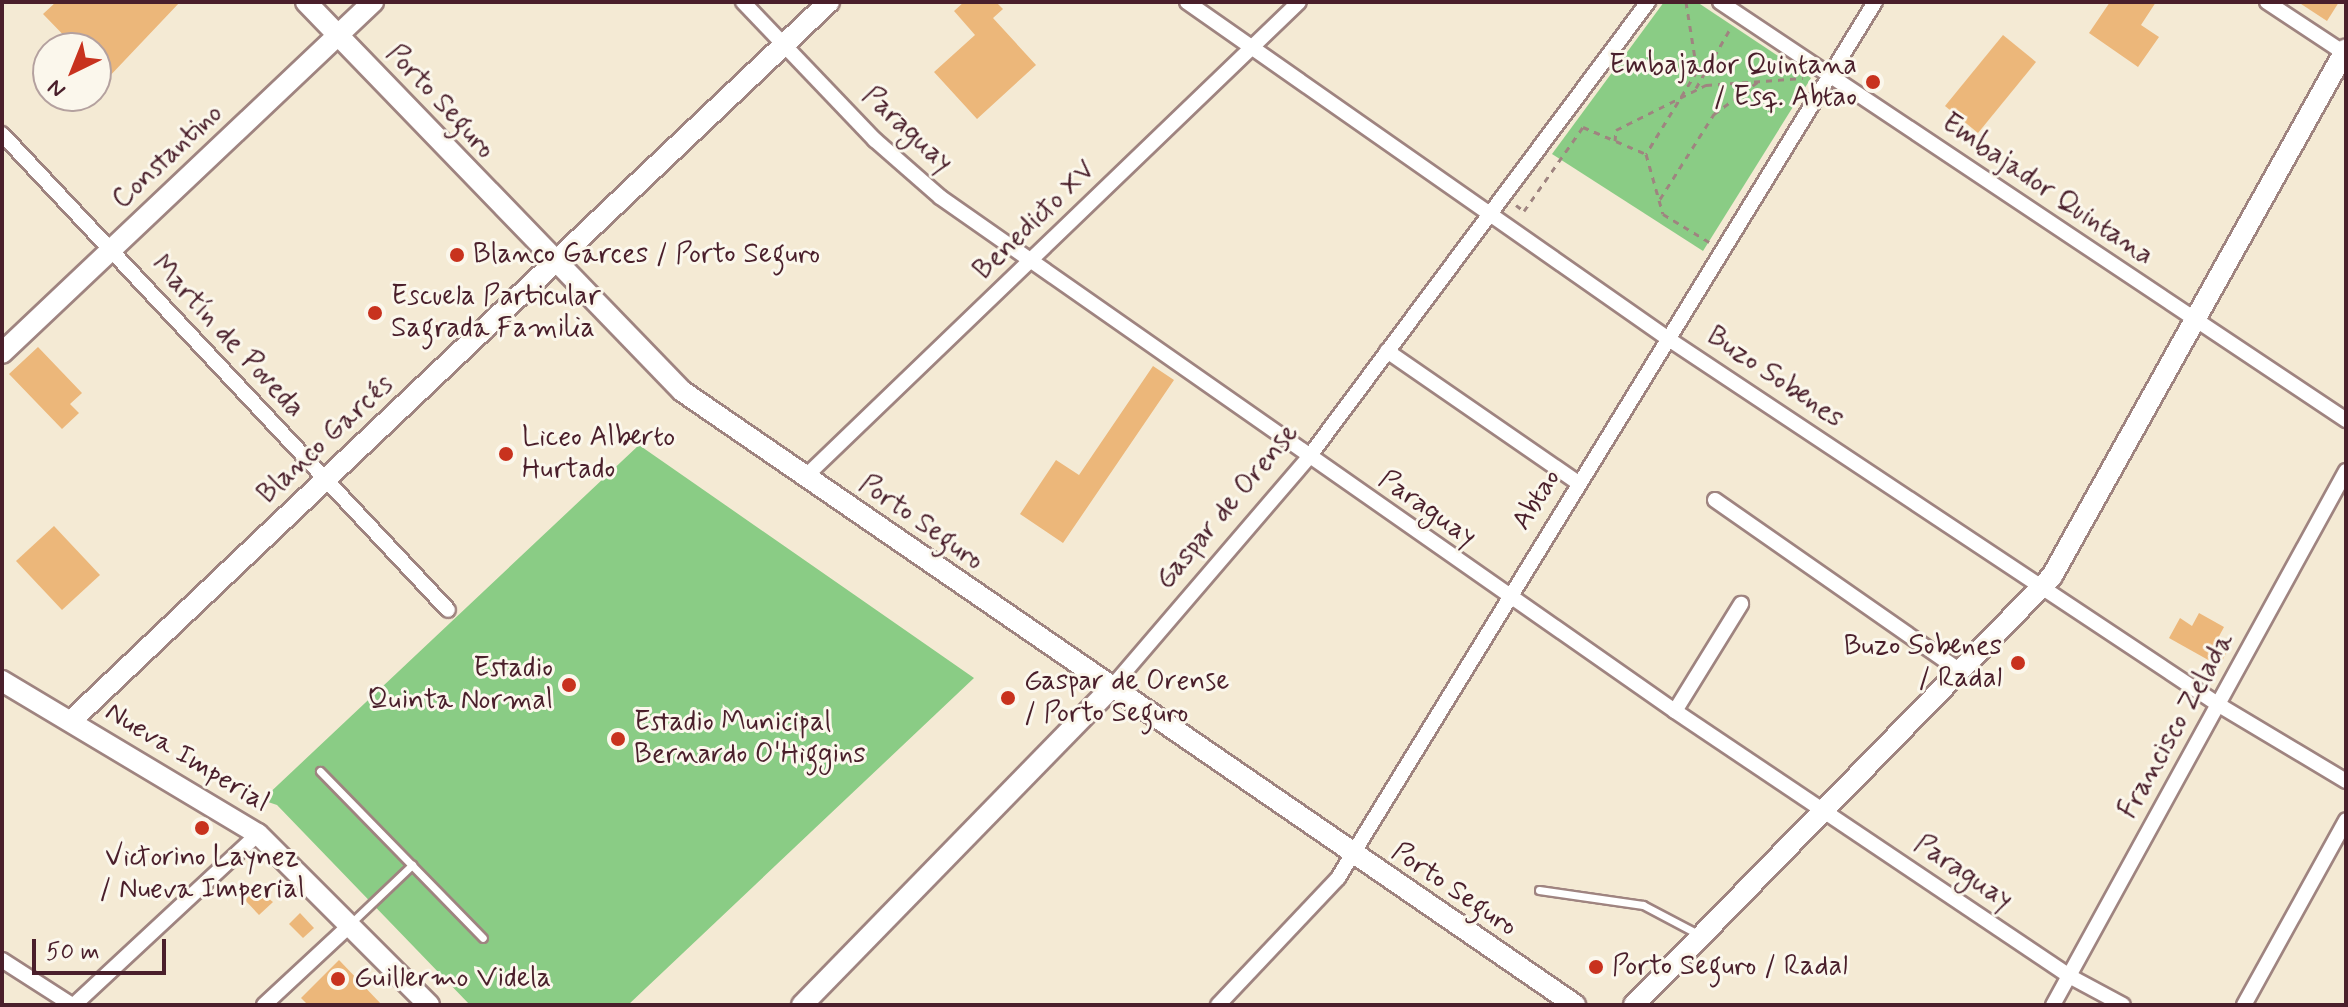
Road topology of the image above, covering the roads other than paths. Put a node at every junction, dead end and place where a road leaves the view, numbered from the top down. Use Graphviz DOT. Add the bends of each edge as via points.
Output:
graph roads {
  1 [pos="306,2"];
  2 [pos="373,2"];
  3 [pos="743,2"];
  4 [pos="829,2"];
  5 [pos="1187,2"];
  6 [pos="1299,2"];
  7 [pos="1648,2"];
  8 [pos="1720,2"];
  9 [pos="1875,2"];
  10 [pos="2267,2"];
  11 [pos="338,35"];
  12 [pos="784,44"];
  13 [pos="1251,48"];
  14 [pos="2345,52"];
  15 [pos="1824,72"];
  16 [pos="2,134"];
  17 [pos="1487,217"];
  18 [pos="111,250"];
  19 [pos="1030,262"];
  20 [pos="554,263"];
  21 [pos="2195,321"];
  22 [pos="1667,338"];
  23 [pos="1387,351"];
  24 [pos="2,353"];
  25 [pos="2346,420"];
  26 [pos="1308,458"];
  27 [pos="2346,471"];
  28 [pos="805,477"];
  29 [pos="325,479"];
  30 [pos="1578,483"];
  31 [pos="1715,500"];
  32 [pos="2043,587"];
  33 [pos="1508,596"];
  34 [pos="1741,604"];
  35 [pos="448,610"];
  36 [pos="1960,671"];
  37 [pos="2,681"];
  38 [pos="1111,688"];
  39 [pos="2219,705"];
  40 [pos="1675,711"];
  41 [pos="71,721"];
  42 [pos="320,771"];
  43 [pos="2346,781"];
  44 [pos="1825,811"];
  45 [pos="2346,820"];
  46 [pos="258,834"];
  47 [pos="1351,854"];
  48 [pos="412,865"];
  49 [pos="1539,890"];
  50 [pos="350,925"];
  51 [pos="1702,936"];
  52 [pos="483,938"];
  53 [pos="2,960"];
  54 [pos="2069,976"];
  55 [pos="73,1005"];
  56 [pos="264,1005"];
  57 [pos="429,1005"];
  58 [pos="802,1005"];
  59 [pos="1218,1005"];
  60 [pos="1575,1005"];
  61 [pos="1634,1005"];
  62 [pos="2053,1005"];
  63 [pos="2123,1005"];
  64 [pos="2244,1005"];
  1 -- 11 [label="street, Porto Seguro"];
  2 -- 11 [label="street, Constantino"];
  3 -- 12 [label="street, Paraguay"];
  4 -- 12 [label="street, Blanco Garcés"];
  5 -- 13 [label="street, Buzo Sobenes"];
  6 -- 13 [label="street, Benedicto XV"];
  7 -- 17 [label="street, Gaspar de Orense"];
  8 -- 15 [label="street, Embajador Quintana"];
  9 -- 15 [label="street, Abtao"];
  10 -- 14 [label="street"];
  11 -- 18 [label="street, Constantino"];
  11 -- 20 [label="street, Porto Seguro"];
  12 -- 19 [label="street, Paraguay" via="897,161"];
  12 -- 20 [label="street, Blanco Garcés"];
  13 -- 17 [label="street, Buzo Sobenes"];
  13 -- 19 [label="street, Benedicto XV"];
  14 -- 21 [label="street"];
  15 -- 21 [label="street, Embajador Quintana"];
  15 -- 22 [label="street, Abtao"];
  16 -- 18 [label="street, Martín de Poveda"];
  17 -- 22 [label="street, Buzo Sobenes"];
  17 -- 23 [label="street, Gaspar de Orense"];
  18 -- 24 [label="street, Constantino"];
  18 -- 29 [label="street, Martín de Poveda"];
  19 -- 26 [label="street, Paraguay"];
  19 -- 28 [label="street, Benedicto XV"];
  20 -- 28 [label="street, Porto Seguro" via="671,382"];
  20 -- 29 [label="street, Blanco Garcés"];
  21 -- 25 [label="street, Embajador Quintana"];
  21 -- 32 [label="street"];
  22 -- 30 [label="street, Abtao"];
  22 -- 32 [label="street, Buzo Sobenes"];
  23 -- 26 [label="street, Gaspar de Orense"];
  23 -- 30 [label="street"];
  26 -- 33 [label="street, Paraguay"];
  26 -- 38 [label="street, Gaspar de Orense"];
  27 -- 39 [label="street, Francisco Zelada"];
  28 -- 38 [label="street, Porto Seguro"];
  29 -- 35 [label="street, Martín de Poveda"];
  29 -- 41 [label="street, Blanco Garcés"];
  30 -- 33 [label="street, Abtao"];
  31 -- 36 [label="street"];
  32 -- 36 [label="street"];
  32 -- 39 [label="street, Buzo Sobenes"];
  33 -- 40 [label="street, Paraguay"];
  33 -- 47 [label="street, Abtao"];
  34 -- 40 [label="street"];
  36 -- 44 [label="street"];
  37 -- 41 [label="street, Nueva Imperial"];
  38 -- 47 [label="street, Porto Seguro"];
  38 -- 58 [label="street, Gaspar de Orense"];
  39 -- 43 [label="street, Buzo Sobenes"];
  39 -- 54 [label="street, Francisco Zelada"];
  40 -- 44 [label="street, Paraguay"];
  41 -- 46 [label="street, Nueva Imperial"];
  42 -- 48 [label="lane"];
  44 -- 51 [label="street"];
  44 -- 54 [label="street, Paraguay"];
  45 -- 64 [label="street"];
  46 -- 50 [label="street, Nueva Imperial"];
  46 -- 55 [label="street"];
  47 -- 59 [label="street, Abtao" via="1315,905"];
  47 -- 60 [label="street, Porto Seguro"];
  48 -- 50 [label="lane"];
  48 -- 52 [label="lane"];
  49 -- 51 [label="lane" via="1643,905"];
  50 -- 56 [label="street"];
  50 -- 57 [label="street, Nueva Imperial"];
  51 -- 61 [label="street"];
  53 -- 55 [label="street"];
  54 -- 62 [label="street, Francisco Zelada"];
  54 -- 63 [label="street, Paraguay"];
}
